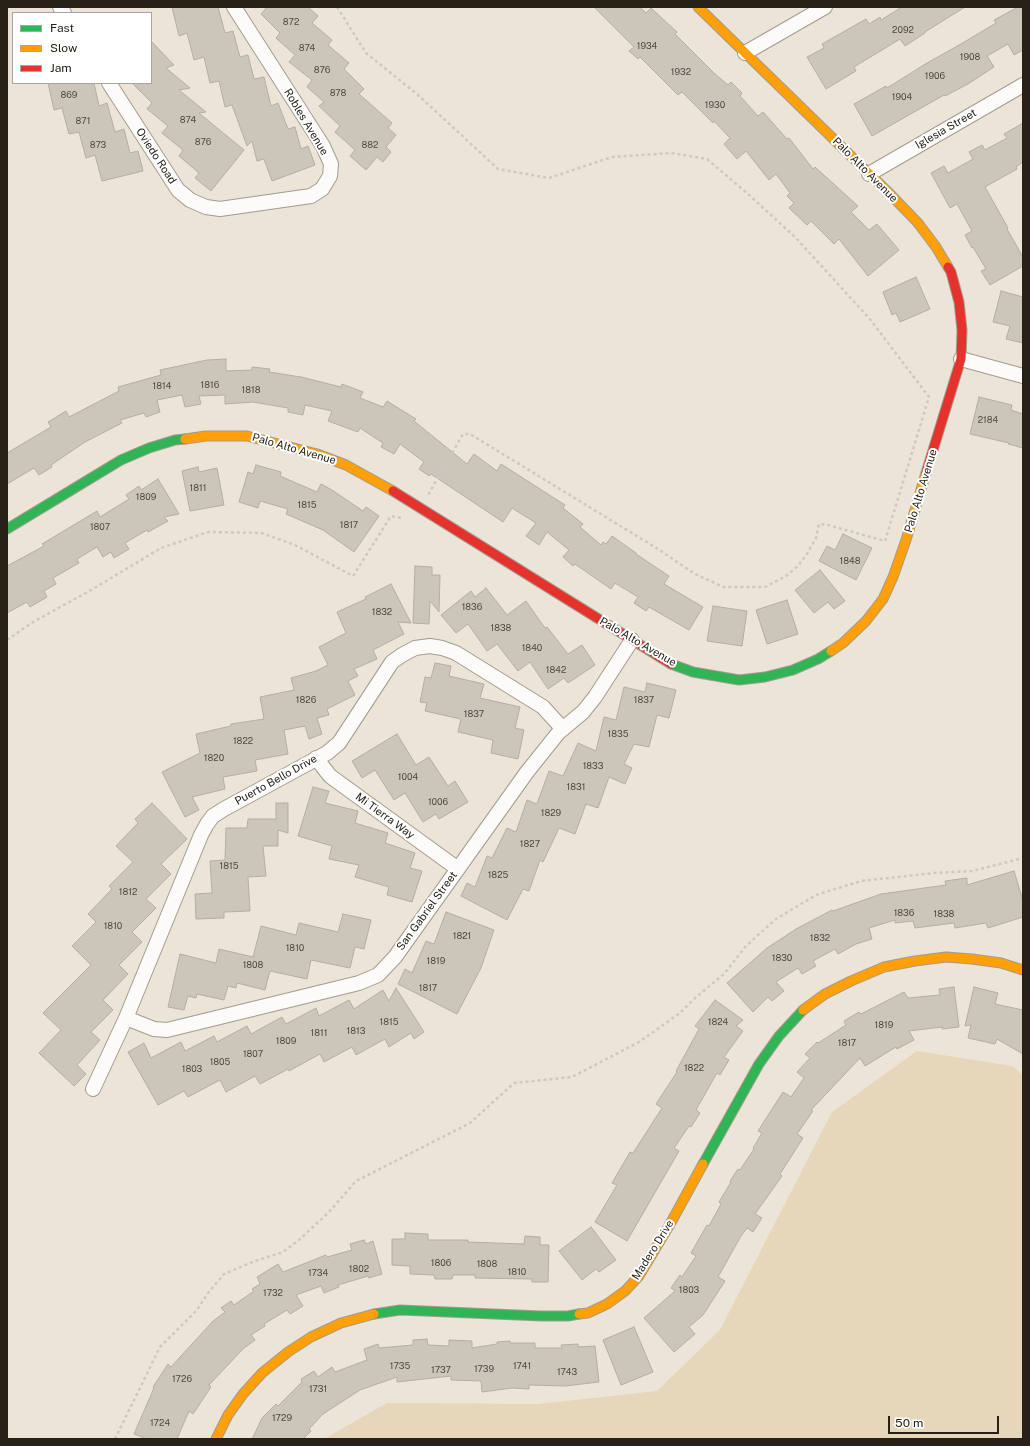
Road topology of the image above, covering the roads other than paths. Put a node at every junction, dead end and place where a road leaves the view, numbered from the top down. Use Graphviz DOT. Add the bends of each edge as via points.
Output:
graph roads {
  1 [pos="234,7"];
  2 [pos="698,7"];
  3 [pos="825,7"];
  4 [pos="745,53"];
  5 [pos="110,84"];
  6 [pos="1023,85"];
  7 [pos="869,174"];
  8 [pos="266,202"];
  9 [pos="961,359"];
  10 [pos="1023,376"];
  11 [pos="7,529"];
  12 [pos="632,640"];
  13 [pos="563,729"];
  14 [pos="316,758"];
  15 [pos="458,869"];
  16 [pos="1023,970"];
  17 [pos="126,1018"];
  18 [pos="93,1089"];
  19 [pos="216,1439"];
  1 -- 8 [label="street, Robles Avenue" via="323,146 331,164 330,176 322,190 310,196"];
  2 -- 4 [label="street, Palo Alto Avenue"];
  3 -- 4 [label="street"];
  4 -- 7 [label="street, Palo Alto Avenue"];
  5 -- 8 [label="street, Oviedo Road" via="178,190 190,200 206,207 220,209"];
  6 -- 7 [label="street, Iglesia Street"];
  7 -- 9 [label="street, Palo Alto Avenue" via="918,224 936,247 950,272 959,302 962,330"];
  9 -- 10 [label="street"];
  9 -- 12 [label="street, Palo Alto Avenue" via="893,577 883,599 866,621 843,643 818,659 793,670 739,680 693,672 671,664"];
  11 -- 12 [label="street, Palo Alto Avenue" via="121,460 149,448 175,440 206,436 247,436 317,454 346,465"];
  12 -- 13 [label="street, San Gabriel Street" via="595,697 583,712"];
  13 -- 14 [label="street, Puerto Bello Drive" via="543,707 522,693 456,653 430,646 415,648 392,662 340,743"];
  13 -- 15 [label="street, San Gabriel Street" via="528,772"];
  14 -- 15 [label="street, Mi Tierra Way" via="330,776"];
  14 -- 17 [label="street, Puerto Bello Drive" via="224,809 210,820 201,835"];
  15 -- 17 [label="street, San Gabriel Street" via="395,957 378,975 369,980 167,1030 154,1030"];
  16 -- 19 [label="street, Madero Drive" via="1001,963 972,959 946,957 915,961 884,967 851,981 825,994 802,1011 779,1036 759,1064 640,1276 625,1292 607,1304 588,1313 568,1316 400,1310 341,1322 311,1337 262,1373 228,1415"];
  17 -- 18 [label="street, Puerto Bello Drive"];
}
